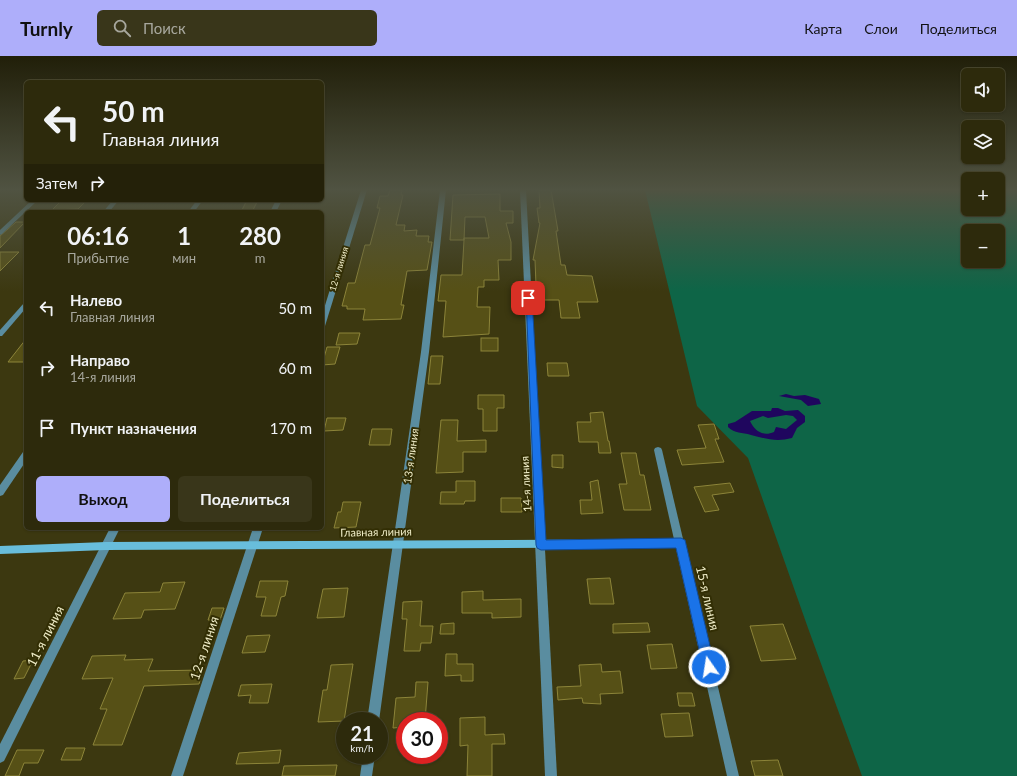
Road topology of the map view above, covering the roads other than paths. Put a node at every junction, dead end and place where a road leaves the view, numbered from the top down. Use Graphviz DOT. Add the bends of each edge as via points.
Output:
graph roads {
  1 [pos="10,224"];
  2 [pos="354,224"];
  3 [pos="439,224"];
  4 [pos="524,224"];
  5 [pos="0,233"];
  6 [pos="24,306"];
  7 [pos="324,320"];
  8 [pos="0,334"];
  9 [pos="658,450"];
  10 [pos="24,457"];
  11 [pos="0,492"];
  12 [pos="114,530"];
  13 [pos="257,530"];
  14 [pos="398,543"];
  15 [pos="681,543"];
  16 [pos="541,545"];
  17 [pos="106,546"];
  18 [pos="252,546"];
  19 [pos="0,550"];
  20 [pos="375,712"];
  21 [pos="0,757"];
  22 [pos="368,764"];
  23 [pos="177,776"];
  24 [pos="366,776"];
  25 [pos="551,776"];
  26 [pos="734,776"];
  1 -- 5 [label="street"];
  2 -- 7 [label="street, 12-я линия"];
  3 -- 14 [label="street, 13-я линия" via="426,352"];
  4 -- 16 [label="street, 14-я линия"];
  6 -- 8 [label="street"];
  9 -- 15 [label="street, 15-я линия"];
  10 -- 11 [label="street"];
  12 -- 17 [label="street, 11-я линия"];
  13 -- 18 [label="street, 12-я линия"];
  14 -- 16 [label="street, Главная линия"];
  14 -- 18 [label="street, Главная линия"];
  14 -- 20 [label="street, 13-я линия"];
  15 -- 16 [label="street, Главная линия"];
  15 -- 26 [label="street, 15-я линия"];
  16 -- 25 [label="street, 14-я линия"];
  17 -- 18 [label="street, Главная линия"];
  17 -- 19 [label="street, Главная линия"];
  17 -- 21 [label="street, 11-я линия"];
  18 -- 23 [label="street, 12-я линия"];
  22 -- 24 [label="street"];
}
